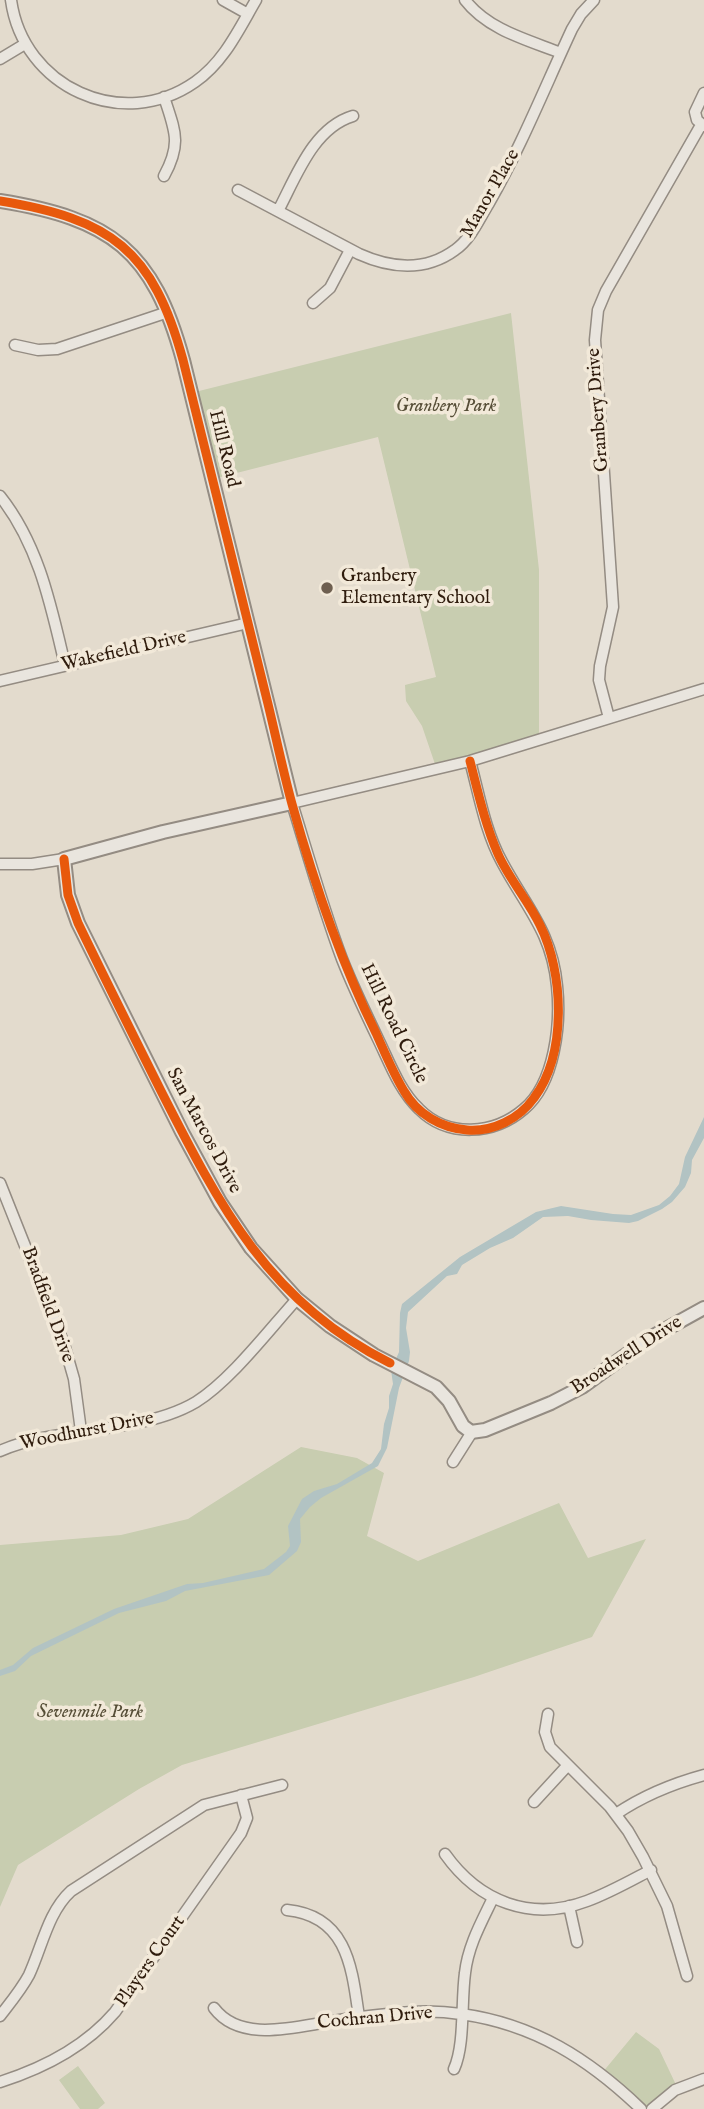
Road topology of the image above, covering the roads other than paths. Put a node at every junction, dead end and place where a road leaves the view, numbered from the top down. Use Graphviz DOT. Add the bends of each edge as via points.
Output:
graph roads {
  1 [pos="10,0"];
  2 [pos="223,0"];
  3 [pos="256,0"];
  4 [pos="465,0"];
  5 [pos="594,0"];
  6 [pos="248,14"];
  7 [pos="25,44"];
  8 [pos="561,53"];
  9 [pos="0,59"];
  10 [pos="704,93"];
  11 [pos="164,97"];
  12 [pos="353,116"];
  13 [pos="703,126"];
  14 [pos="164,176"];
  15 [pos="239,190"];
  16 [pos="0,201"];
  17 [pos="278,211"];
  18 [pos="350,250"];
  19 [pos="313,303"];
  20 [pos="168,312"];
  21 [pos="15,345"];
  22 [pos="0,496"];
  23 [pos="248,623"];
  24 [pos="65,665"];
  25 [pos="0,681"];
  26 [pos="704,689"];
  27 [pos="609,718"];
  28 [pos="470,761"];
  29 [pos="292,803"];
  30 [pos="64,859"];
  31 [pos="0,864"];
  32 [pos="0,1183"];
  33 [pos="297,1299"];
  34 [pos="704,1308"];
  35 [pos="81,1431"];
  36 [pos="472,1432"];
  37 [pos="0,1451"];
  38 [pos="453,1462"];
  39 [pos="548,1714"];
  40 [pos="568,1765"];
  41 [pos="704,1775"];
  42 [pos="282,1785"];
  43 [pos="241,1795"];
  44 [pos="534,1802"];
  45 [pos="616,1814"];
  46 [pos="445,1854"];
  47 [pos="650,1870"];
  48 [pos="493,1898"];
  49 [pos="569,1906"];
  50 [pos="287,1910"];
  51 [pos="577,1941"];
  52 [pos="687,1976"];
  53 [pos="214,2008"];
  54 [pos="461,2014"];
  55 [pos="0,2016"];
  56 [pos="359,2017"];
  57 [pos="454,2070"];
  58 [pos="704,2079"];
  59 [pos="0,2082"];
  60 [pos="641,2109"];
  61 [pos="652,2109"];
  1 -- 7 [label="street"];
  2 -- 6 [label="street"];
  3 -- 6 [label="street"];
  4 -- 8 [label="street" via="495,26"];
  5 -- 8 [label="street, Manor Place" via="577,20"];
  6 -- 11 [label="street" via="211,69 190,86"];
  7 -- 9 [label="street"];
  7 -- 11 [label="street" via="57,79 86,96 124,103"];
  8 -- 18 [label="street, Manor Place" via="510,163 464,242 439,260 412,266 384,264"];
  10 -- 13 [label="street, Granbery Drive" via="695,112"];
  11 -- 14 [label="street" via="176,140"];
  12 -- 17 [label="street" via="332,126 311,151"];
  13 -- 27 [label="street, Granbery Drive" via="606,290 596,319 613,607 599,680"];
  15 -- 17 [label="street, Manor Place"];
  16 -- 20 [label="street, Hill Road" via="65,215 105,233 145,270"];
  17 -- 18 [label="street, Manor Place"];
  18 -- 19 [label="street" via="330,288"];
  20 -- 21 [label="street" via="57,349"];
  20 -- 23 [label="street, Hill Road"];
  22 -- 24 [label="street" via="34,554"];
  23 -- 24 [label="street, Wakefield Drive"];
  23 -- 29 [label="street, Hill Road"];
  24 -- 25 [label="street, Wakefield Drive"];
  26 -- 27 [label="street"];
  27 -- 28 [label="street"];
  28 -- 29 [label="street"];
  28 -- 29 [label="street, Hill Road Circle" via="496,850 546,939 558,995 556,1039 543,1084 522,1111 494,1127 467,1130 443,1125 425,1115 407,1096 342,957"];
  29 -- 30 [label="street"];
  30 -- 31 [label="street"];
  30 -- 33 [label="street, San Marcos Drive" via="75,915 182,1132 234,1224"];
  32 -- 35 [label="street, Bradfield Drive" via="64,1344"];
  33 -- 35 [label="street, Woodhurst Drive" via="225,1378 196,1401 149,1420"];
  33 -- 36 [label="street, San Marcos Drive" via="346,1338 428,1382"];
  34 -- 36 [label="street, Broadwell Drive" via="648,1339 574,1392"];
  35 -- 37 [label="street, Woodhurst Drive"];
  36 -- 38 [label="street"];
  39 -- 40 [label="street" via="545,1739"];
  40 -- 44 [label="street"];
  40 -- 45 [label="street"];
  41 -- 45 [label="street" via="659,1789"];
  42 -- 43 [label="street"];
  43 -- 55 [label="street" via="188,1814 65,1896 27,1979"];
  43 -- 59 [label="street, Players Court" via="247,1818 242,1833 105,2024 57,2059"];
  45 -- 47 [label="street"];
  46 -- 48 [label="street" via="467,1879"];
  47 -- 49 [label="street"];
  47 -- 52 [label="street" via="667,1906"];
  48 -- 49 [label="street" via="531,1909"];
  48 -- 54 [label="street" via="469,1950"];
  49 -- 51 [label="street"];
  50 -- 56 [label="street" via="321,1922 343,1946 352,1970"];
  53 -- 56 [label="street, Cochran Drive" via="228,2022 260,2029"];
  54 -- 56 [label="street, Cochran Drive"];
  54 -- 57 [label="street" via="460,2051"];
  54 -- 60 [label="street, Cochran Drive" via="510,2025 557,2044 604,2075"];
  58 -- 61 [label="street" via="675,2090"];
}
